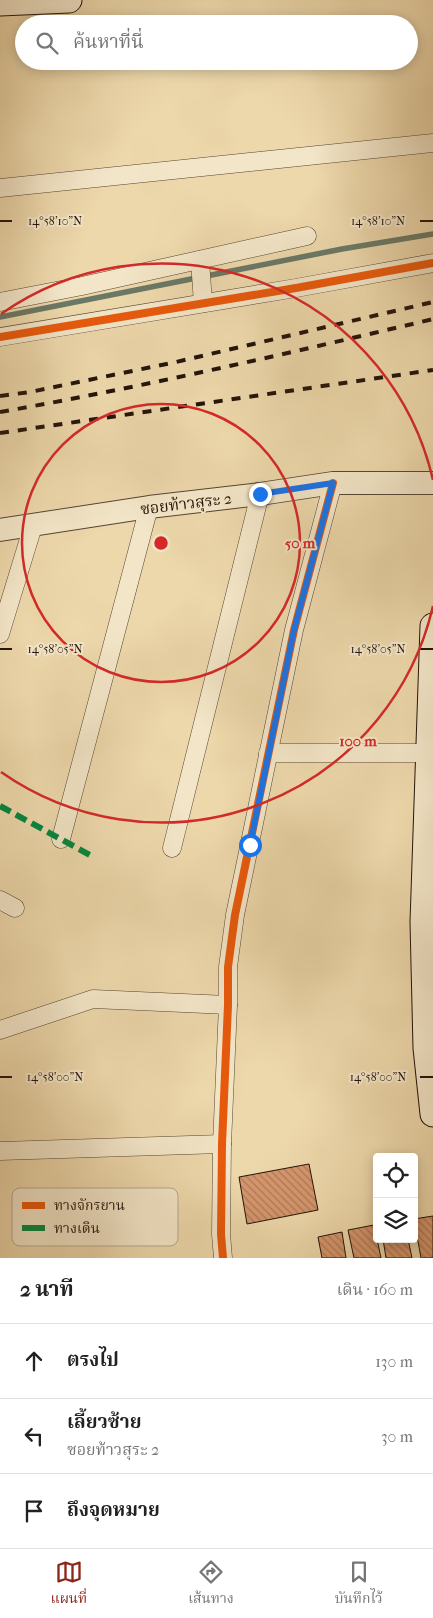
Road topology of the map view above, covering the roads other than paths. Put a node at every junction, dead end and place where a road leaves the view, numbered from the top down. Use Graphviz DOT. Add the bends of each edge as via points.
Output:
graph roads {
  1 [pos="69,0"];
  2 [pos="0,3"];
  3 [pos="433,143"];
  4 [pos="0,188"];
  5 [pos="307,236"];
  6 [pos="433,263"];
  7 [pos="200,264"];
  8 [pos="203,296"];
  9 [pos="0,302"];
  10 [pos="0,337"];
  11 [pos="333,483"];
  12 [pos="433,483"];
  13 [pos="260,494"];
  14 [pos="149,507"];
  15 [pos="33,526"];
  16 [pos="0,530"];
  17 [pos="433,626"];
  18 [pos="0,634"];
  19 [pos="268,752"];
  20 [pos="428,753"];
  21 [pos="61,839"];
  22 [pos="172,848"];
  23 [pos="228,1005"];
  24 [pos="0,1030"];
  25 [pos="433,1114"];
  26 [pos="222,1144"];
  27 [pos="0,1151"];
  28 [pos="224,1258"];
  1 -- 2 [label="main road"];
  3 -- 4 [label="street"];
  5 -- 7 [label="street"];
  6 -- 8 [label="street"];
  7 -- 8 [label="street"];
  7 -- 9 [label="street"];
  8 -- 10 [label="street"];
  11 -- 12 [label="street, ซอยท้าวสุระ 2"];
  11 -- 13 [label="street, ซอยท้าวสุระ 2"];
  11 -- 19 [label="street" via="294,630"];
  13 -- 14 [label="street, ซอยท้าวสุระ 2"];
  13 -- 22 [label="street"];
  14 -- 15 [label="street, ซอยท้าวสุระ 2"];
  14 -- 21 [label="street"];
  15 -- 16 [label="street, ซอยท้าวสุระ 2"];
  15 -- 18 [label="street"];
  17 -- 20 [label="main road"];
  19 -- 20 [label="street"];
  19 -- 23 [label="street" via="235,915 228,967"];
  20 -- 25 [label="main road" via="423,922 426,1048"];
  23 -- 24 [label="street" via="92,999"];
  23 -- 26 [label="street"];
  26 -- 27 [label="street"];
  26 -- 28 [label="street" via="221,1234"];
}
